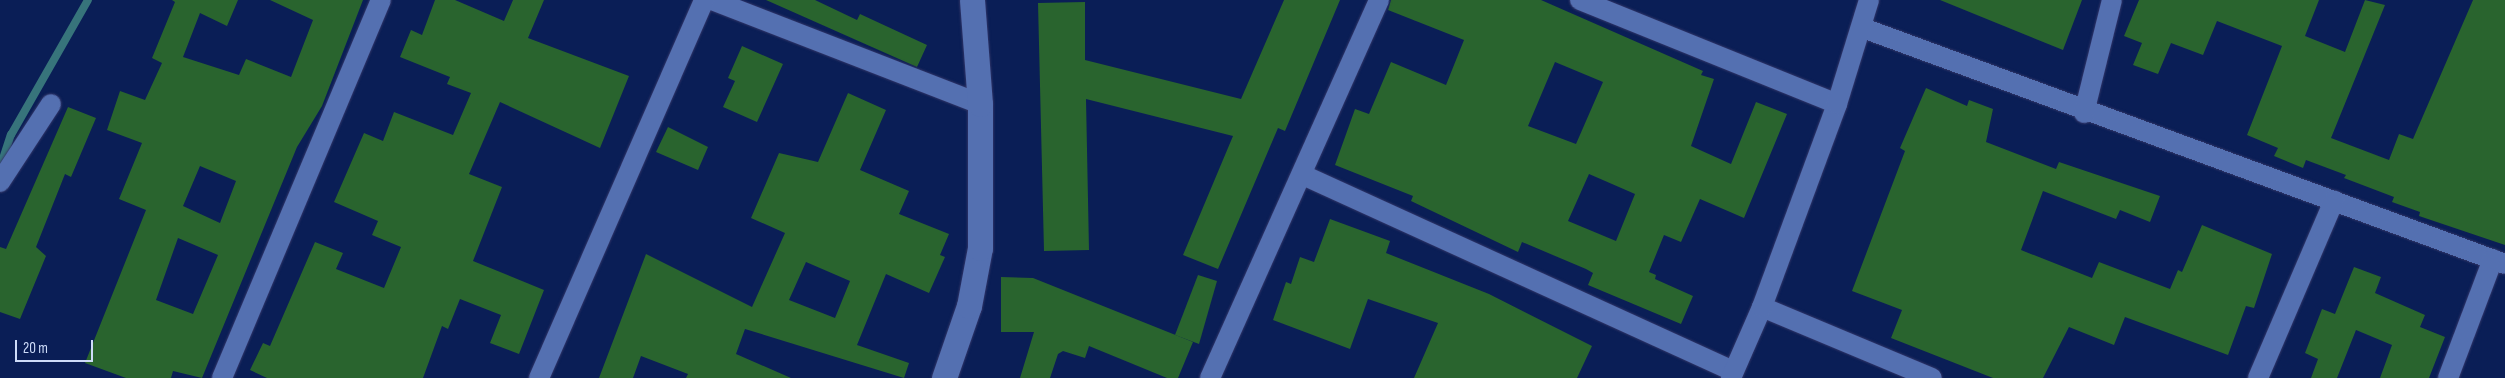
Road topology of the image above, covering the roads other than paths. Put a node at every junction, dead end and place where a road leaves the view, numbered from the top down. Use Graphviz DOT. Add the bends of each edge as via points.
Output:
graph roads {
  1 [pos="381,0"];
  2 [pos="704,0"];
  3 [pos="712,0"];
  4 [pos="972,0"];
  5 [pos="1379,0"];
  6 [pos="1580,0"];
  7 [pos="1869,0"];
  8 [pos="2112,0"];
  9 [pos="1863,28"];
  10 [pos="51,104"];
  11 [pos="980,104"];
  12 [pos="1837,104"];
  13 [pos="2084,112"];
  14 [pos="1303,175"];
  15 [pos="0,182"];
  16 [pos="2334,201"];
  17 [pos="2499,261"];
  18 [pos="1762,308"];
  19 [pos="1732,375"];
  20 [pos="222,378"];
  21 [pos="539,378"];
  22 [pos="944,378"];
  23 [pos="1210,378"];
  24 [pos="1932,378"];
  25 [pos="2258,378"];
  26 [pos="2448,378"];
  1 -- 20 [label="street"];
  2 -- 21 [label="street"];
  3 -- 11 [label="street"];
  4 -- 11 [label="street"];
  5 -- 14 [label="street"];
  6 -- 12 [label="street"];
  7 -- 9 [label="street"];
  8 -- 13 [label="street"];
  9 -- 12 [label="street"];
  9 -- 13 [label="street"];
  10 -- 15 [label="street"];
  11 -- 22 [label="street" via="980,248 969,306"];
  12 -- 18 [label="street"];
  13 -- 16 [label="street"];
  14 -- 19 [label="street"];
  14 -- 23 [label="street"];
  16 -- 17 [label="street"];
  16 -- 25 [label="street"];
  17 -- 26 [label="street"];
  18 -- 19 [label="street"];
  18 -- 24 [label="street"];
}
